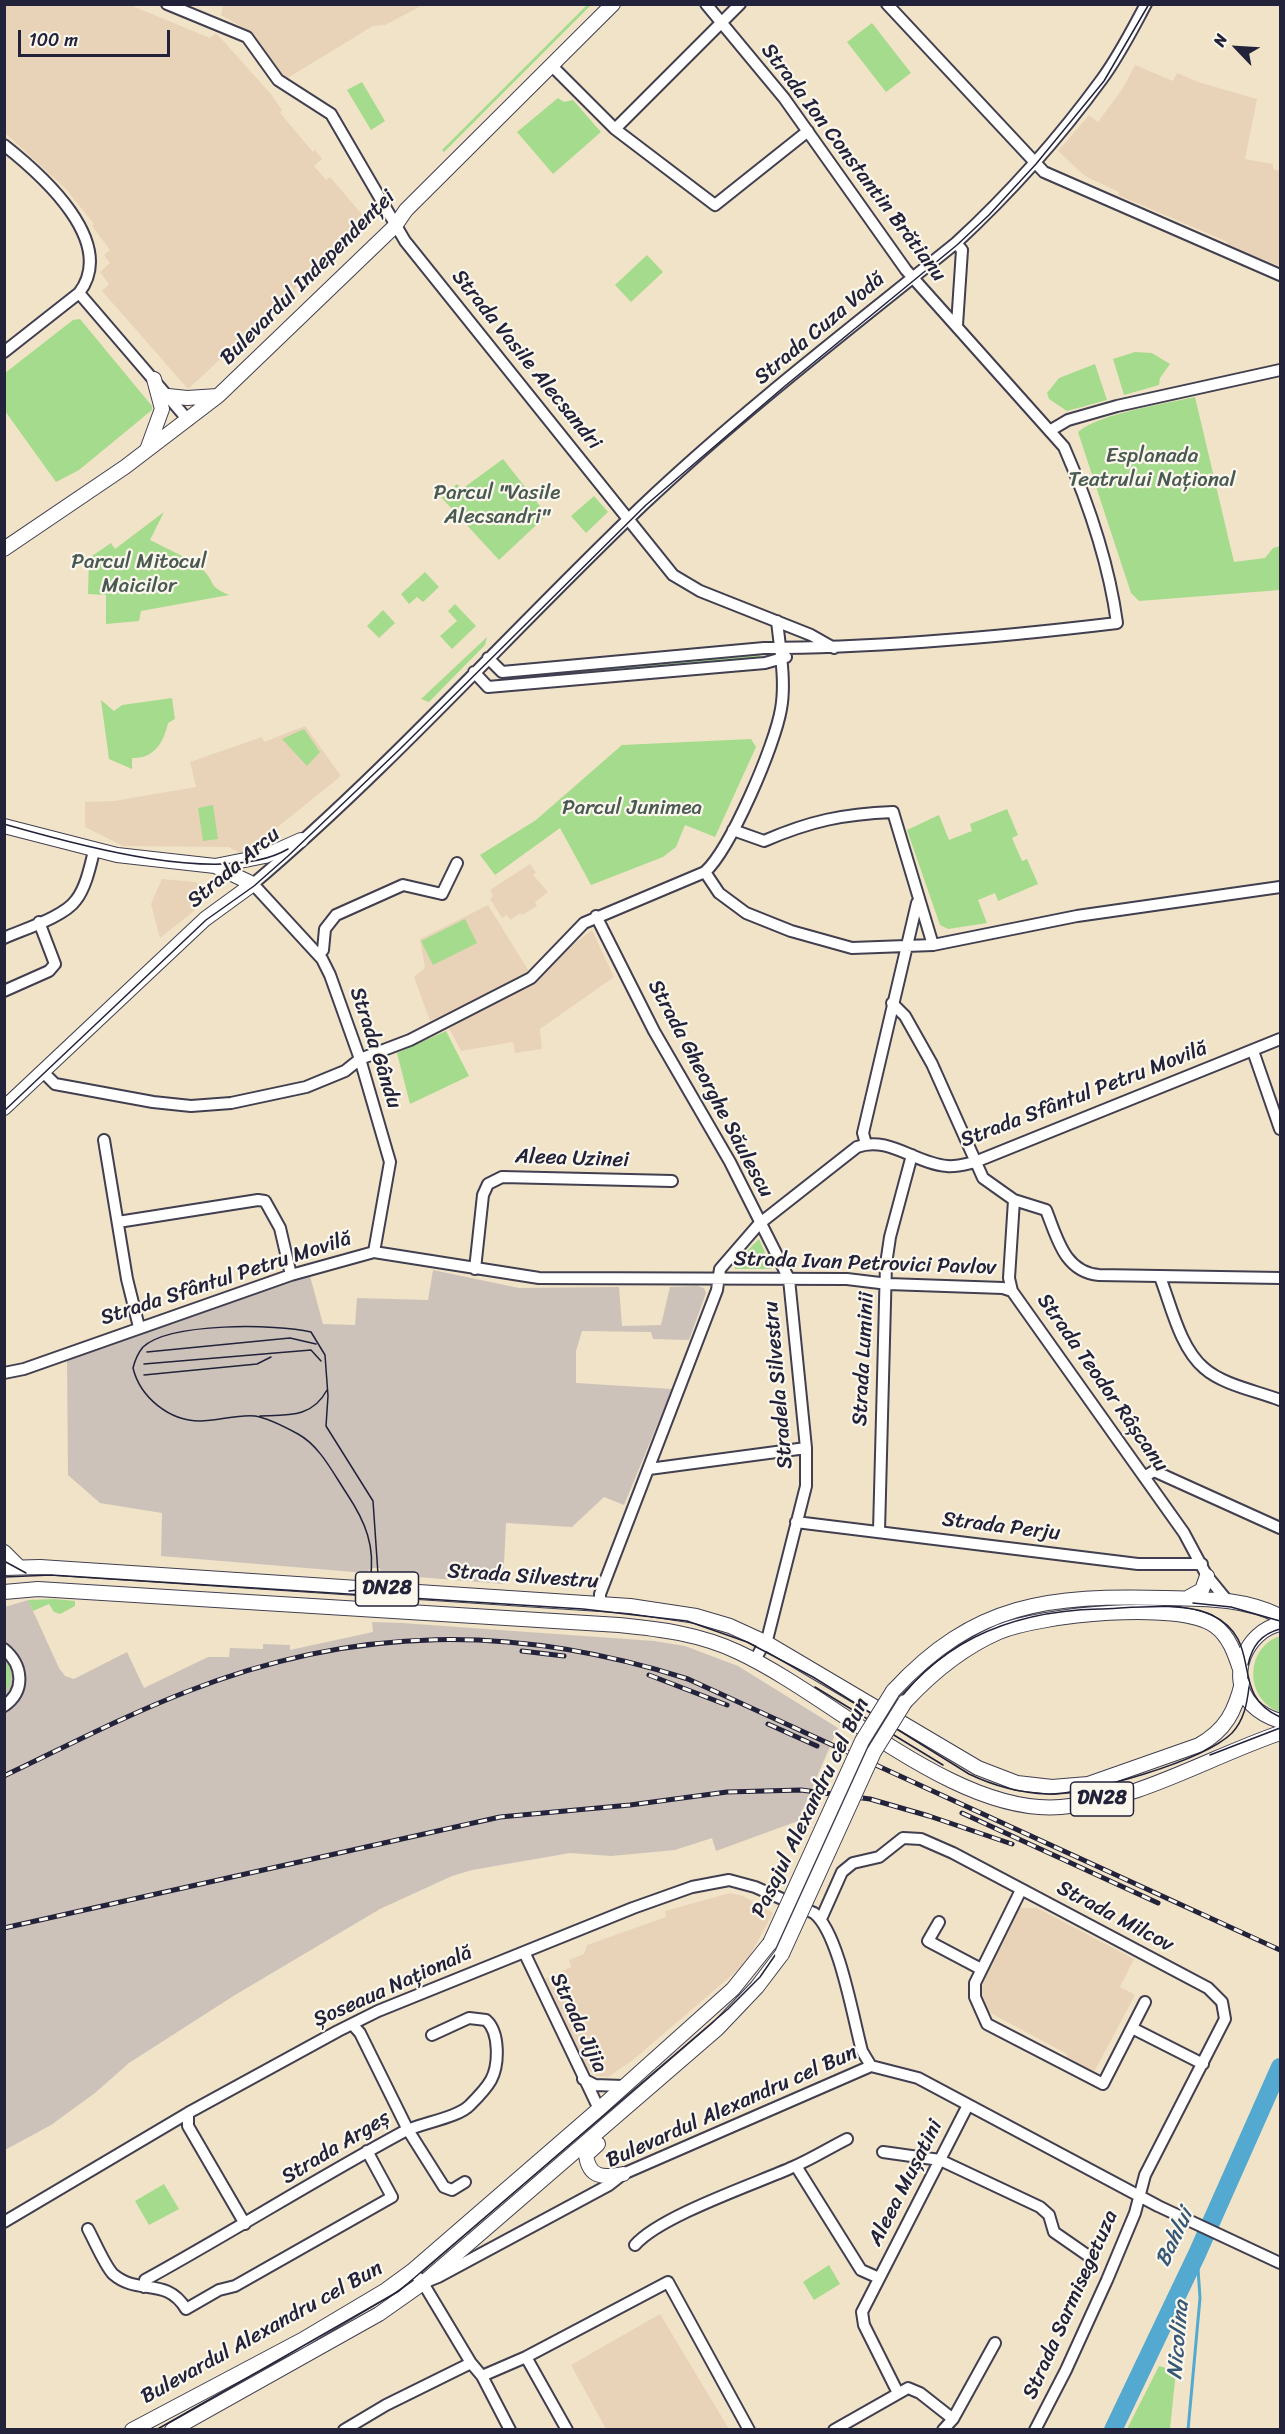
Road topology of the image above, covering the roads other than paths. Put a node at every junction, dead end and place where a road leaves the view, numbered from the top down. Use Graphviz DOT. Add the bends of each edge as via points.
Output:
graph roads {
  1 [pos="167,4"];
  2 [pos="613,4"];
  3 [pos="706,4"];
  4 [pos="740,4"];
  5 [pos="887,4"];
  6 [pos="1146,4"];
  7 [pos="720,22"];
  8 [pos="552,67"];
  9 [pos="615,129"];
  10 [pos="808,131"];
  11 [pos="4,145"];
  12 [pos="1034,162"];
  13 [pos="394,226"];
  14 [pos="956,243"];
  15 [pos="1281,275"];
  16 [pos="913,278"];
  17 [pos="79,293"];
  18 [pos="957,325"];
  19 [pos="4,352"];
  20 [pos="1281,370"];
  21 [pos="154,379"];
  22 [pos="168,396"];
  23 [pos="218,396"];
  24 [pos="188,420"];
  25 [pos="1051,430"];
  26 [pos="147,450"];
  27 [pos="629,519"];
  28 [pos="4,549"];
  29 [pos="777,621"];
  30 [pos="834,648"];
  31 [pos="780,654"];
  32 [pos="488,658"];
  33 [pos="474,672"];
  34 [pos="4,826"];
  35 [pos="733,830"];
  36 [pos="301,840"];
  37 [pos="94,851"];
  38 [pos="457,864"];
  39 [pos="218,867"];
  40 [pos="705,872"];
  41 [pos="253,884"];
  42 [pos="1281,887"];
  43 [pos="918,900"];
  44 [pos="225,903"];
  45 [pos="596,916"];
  46 [pos="39,922"];
  47 [pos="4,938"];
  48 [pos="933,945"];
  49 [pos="907,947"];
  50 [pos="319,955"];
  51 [pos="4,991"];
  52 [pos="892,1003"];
  53 [pos="1281,1039"];
  54 [pos="1253,1051"];
  55 [pos="360,1059"];
  56 [pos="43,1072"];
  57 [pos="4,1108"];
  58 [pos="1281,1129"];
  59 [pos="104,1140"];
  60 [pos="866,1144"];
  61 [pos="912,1155"];
  62 [pos="975,1162"];
  63 [pos="672,1181"];
  64 [pos="1014,1200"];
  65 [pos="118,1222"];
  66 [pos="759,1224"];
  67 [pos="374,1252"];
  68 [pos="475,1269"];
  69 [pos="291,1275"];
  70 [pos="1160,1277"];
  71 [pos="717,1278"];
  72 [pos="1281,1278"];
  73 [pos="789,1279"];
  74 [pos="888,1284"];
  75 [pos="1012,1291"];
  76 [pos="139,1327"];
  77 [pos="4,1373"];
  78 [pos="1281,1400"];
  79 [pos="806,1448"];
  80 [pos="648,1469"];
  81 [pos="1144,1477"];
  82 [pos="796,1522"];
  83 [pos="1281,1528"];
  84 [pos="879,1531"];
  85 [pos="4,1552"];
  86 [pos="19,1567"];
  87 [pos="4,1568"];
  88 [pos="1204,1570"];
  89 [pos="4,1592"];
  90 [pos="1187,1598"];
  91 [pos="1225,1598"];
  92 [pos="600,1603"];
  93 [pos="1281,1616"];
  94 [pos="1281,1624"];
  95 [pos="765,1642"];
  96 [pos="5,1649"];
  97 [pos="755,1660"];
  98 [pos="1241,1676"];
  99 [pos="4,1706"];
  100 [pos="1281,1721"];
  101 [pos="1281,1733"];
  102 [pos="1021,1890"];
  103 [pos="821,1919"];
  104 [pos="939,1922"];
  105 [pos="524,1952"];
  106 [pos="981,1969"];
  107 [pos="1145,2002"];
  108 [pos="352,2024"];
  109 [pos="1132,2028"];
  110 [pos="432,2035"];
  111 [pos="1203,2064"];
  112 [pos="871,2066"];
  113 [pos="583,2079"];
  114 [pos="623,2086"];
  115 [pos="634,2101"];
  116 [pos="968,2104"];
  117 [pos="599,2109"];
  118 [pos="188,2113"];
  119 [pos="408,2130"];
  120 [pos="847,2139"];
  121 [pos="367,2151"];
  122 [pos="883,2152"];
  123 [pos="940,2160"];
  124 [pos="796,2166"];
  125 [pos="623,2174"];
  126 [pos="465,2182"];
  127 [pos="1139,2196"];
  128 [pos="4,2222"];
  129 [pos="245,2224"];
  130 [pos="88,2229"];
  131 [pos="635,2245"];
  132 [pos="1090,2257"];
  133 [pos="1281,2263"];
  134 [pos="412,2271"];
  135 [pos="879,2278"];
  136 [pos="423,2283"];
  137 [pos="144,2287"];
  138 [pos="995,2343"];
  139 [pos="526,2357"];
  140 [pos="471,2363"];
  141 [pos="482,2376"];
  142 [pos="898,2393"];
  143 [pos="953,2419"];
  144 [pos="132,2430"];
  145 [pos="172,2430"];
  146 [pos="345,2430"];
  147 [pos="510,2430"];
  148 [pos="567,2430"];
  149 [pos="749,2430"];
  150 [pos="834,2430"];
  151 [pos="943,2430"];
  152 [pos="1035,2430"];
  1 -- 13 [label="street, Strada Vasile Alecsandri" via="247,37 278,80 331,114"];
  2 -- 8 [label="main road, Bulevardul Independenței"];
  3 -- 7 [label="street, Strada Ion Constantin Brătianu"];
  4 -- 7 [label="street"];
  5 -- 12 [label="street"];
  6 -- 12 [label="street, Strada Cuza Vodă" via="1102,80"];
  7 -- 9 [label="street"];
  7 -- 10 [label="street, Strada Ion Constantin Brătianu"];
  8 -- 9 [label="street"];
  8 -- 13 [label="main road, Bulevardul Independenței"];
  9 -- 10 [label="street" via="715,205"];
  10 -- 16 [label="street, Strada Ion Constantin Brătianu"];
  11 -- 17 [label="street" via="38,176 81,227 91,249 92,265 87,283"];
  12 -- 14 [label="street, Strada Cuza Vodă"];
  12 -- 15 [label="street" via="1060,181"];
  13 -- 23 [label="main road, Bulevardul Independenței"];
  13 -- 27 [label="street, Strada Vasile Alecsandri"];
  14 -- 16 [label="street, Strada Cuza Vodă"];
  14 -- 18 [label="street" via="962,250"];
  16 -- 18 [label="street, Strada Ion Constantin Brătianu"];
  16 -- 27 [label="street, Strada Cuza Vodă" via="702,453"];
  17 -- 19 [label="street"];
  17 -- 21 [label="street"];
  18 -- 25 [label="street, Strada Ion Constantin Brătianu"];
  20 -- 25 [label="street" via="1117,406 1068,420"];
  21 -- 22 [label="street"];
  21 -- 26 [label="main road" via="162,409"];
  22 -- 23 [label="main road"];
  22 -- 24 [label="street"];
  23 -- 24 [label="main road, Bulevardul Independenței"];
  24 -- 26 [label="main road, Bulevardul Independenței"];
  25 -- 30 [label="street, Strada Ion Constantin Brătianu" via="1074,470 1107,570 1117,623"];
  26 -- 28 [label="main road, Bulevardul Independenței"];
  27 -- 29 [label="street, Strada Vasile Alecsandri" via="673,575 684,583"];
  27 -- 32 [label="street, Strada Cuza Vodă"];
  29 -- 30 [label="street, Strada Vasile Alecsandri"];
  29 -- 31 [label="street"];
  30 -- 31 [label="street"];
  31 -- 32 [label="street" via="502,672"];
  31 -- 33 [label="street" via="753,664 488,687"];
  31 -- 35 [label="street" via="783,696 777,726"];
  32 -- 33 [label="street, Strada Arcu"];
  33 -- 36 [label="street, Strada Arcu"];
  34 -- 37 [label="main road"];
  35 -- 40 [label="street" via="714,864"];
  35 -- 43 [label="street" via="764,841 848,813 894,812"];
  36 -- 39 [label="main road" via="265,856"];
  36 -- 41 [label="street, Strada Arcu"];
  37 -- 39 [label="main road"];
  37 -- 46 [label="street" via="76,900 67,910"];
  38 -- 50 [label="street" via="442,894 403,885 336,915 326,929"];
  39 -- 41 [label="main road"];
  39 -- 44 [label="main road" via="230,887"];
  40 -- 45 [label="street"];
  40 -- 49 [label="street" via="732,904 769,924 852,948"];
  41 -- 44 [label="main road, Strada Arcu"];
  41 -- 50 [label="street, Strada Gându"];
  42 -- 48 [label="street" via="1077,916"];
  43 -- 48 [label="street"];
  43 -- 49 [label="street"];
  44 -- 56 [label="main road, Strada Arcu"];
  45 -- 55 [label="street" via="573,933 531,978 410,1040"];
  45 -- 66 [label="street, Strada Gheorghe Săulescu" via="676,1070 730,1162"];
  46 -- 47 [label="street"];
  46 -- 51 [label="street" via="55,964 50,971"];
  48 -- 49 [label="street"];
  49 -- 52 [label="street"];
  50 -- 55 [label="street, Strada Gându"];
  52 -- 60 [label="street" via="863,1133"];
  52 -- 62 [label="street" via="905,1016 932,1064"];
  53 -- 54 [label="street, Strada Sfântul Petru Movilă"];
  54 -- 58 [label="street"];
  54 -- 62 [label="street, Strada Sfântul Petru Movilă"];
  55 -- 56 [label="street" via="345,1071 306,1087 209,1106 175,1106 71,1088 55,1084"];
  55 -- 67 [label="street, Strada Gându" via="390,1162"];
  56 -- 57 [label="main road, Strada Arcu"];
  59 -- 65 [label="street"];
  60 -- 61 [label="street, Strada Sfântul Petru Movilă" via="879,1144"];
  60 -- 66 [label="street"];
  61 -- 62 [label="street, Strada Sfântul Petru Movilă" via="948,1166"];
  61 -- 74 [label="street, Strada Luminii" via="890,1237"];
  62 -- 64 [label="street" via="983,1178"];
  63 -- 68 [label="street, Aleea Uzinei" via="494,1179 483,1195"];
  64 -- 70 [label="street" via="1046,1210 1062,1250 1076,1269 1098,1275"];
  64 -- 75 [label="street, Strada Teodor Râșcanu"];
  65 -- 69 [label="street" via="265,1201 280,1228"];
  65 -- 76 [label="street"];
  66 -- 71 [label="street" via="720,1269"];
  66 -- 73 [label="street, Strada Gheorghe Săulescu"];
  67 -- 68 [label="street, Strada Sfântul Petru Movilă"];
  67 -- 69 [label="street, Strada Sfântul Petru Movilă"];
  68 -- 71 [label="street, Strada Sfântul Petru Movilă" via="539,1278"];
  69 -- 76 [label="street, Strada Sfântul Petru Movilă"];
  70 -- 72 [label="street"];
  70 -- 78 [label="street" via="1188,1347 1204,1368 1215,1376"];
  71 -- 73 [label="street, Strada Ivan Petrovici Pavlov"];
  71 -- 80 [label="street" via="717,1290"];
  73 -- 74 [label="street, Strada Ivan Petrovici Pavlov"];
  73 -- 79 [label="street, Stradela Silvestru"];
  74 -- 75 [label="street, Strada Ivan Petrovici Pavlov"];
  74 -- 84 [label="street, Strada Luminii"];
  75 -- 81 [label="street, Strada Teodor Râșcanu"];
  76 -- 77 [label="street, Strada Sfântul Petru Movilă"];
  79 -- 80 [label="street"];
  79 -- 82 [label="street, Stradela Silvestru" via="806,1486"];
  80 -- 92 [label="street" via="600,1594"];
  81 -- 83 [label="street" via="1154,1471"];
  81 -- 88 [label="street, Strada Teodor Râșcanu" via="1184,1533"];
  82 -- 84 [label="street, Strada Perju"];
  82 -- 95 [label="street, Stradela Silvestru"];
  84 -- 88 [label="street, Strada Perju"];
  85 -- 86 [label="main road"];
  86 -- 87 [label="main road, Strada Silvestru / DN28"];
  86 -- 92 [label="main road, Strada Silvestru / DN28"];
  88 -- 90 [label="main road" via="1202,1590"];
  88 -- 91 [label="street, Strada Teodor Râșcanu"];
  89 -- 97 [label="main road, Strada Silvestru / DN28" via="38,1589 619,1625 686,1634"];
  90 -- 91 [label="main road, Pasajul Alexandru cel Bun"];
  90 -- 114 [label="main road, Pasajul Alexandru cel Bun, bridge" via="1069,1599 1023,1606 973,1625 930,1654 893,1690 871,1722 770,1943 733,1989"];
  91 -- 93 [label="main road, Pasajul Alexandru cel Bun"];
  92 -- 95 [label="main road, Strada Silvestru / DN28" via="696,1616"];
  94 -- 98 [label="main road, DN28" via="1265,1629 1250,1643"];
  95 -- 97 [label="street, Stradela Silvestru"];
  95 -- 98 [label="main road, Strada Silvestru / DN28" via="978,1768 1017,1783 1052,1787 1088,1784 1185,1751 1213,1737 1234,1711"];
  96 -- 99 [label="street" via="20,1673 18,1690"];
  97 -- 101 [label="main road, Strada Silvestru / DN28" via="952,1781 993,1799 1033,1806 1059,1808 1129,1792"];
  98 -- 100 [label="main road, Pasajul Alexandru cel Bun" via="1252,1705"];
  98 -- 115 [label="main road, Pasajul Alexandru cel Bun, bridge" via="1235,1653 1215,1626 1188,1615 1077,1615 1041,1619 1000,1631 965,1649 905,1702 883,1734 782,1954 758,1987 717,2029"];
  102 -- 103 [label="street, Strada Milcov" via="953,1853 921,1839 903,1838 879,1857 853,1863 842,1872"];
  102 -- 106 [label="street"];
  102 -- 111 [label="street, Strada Milcov" via="1208,1988 1222,2002 1226,2019"];
  103 -- 105 [label="street, Șoseaua Națională" via="745,1883 709,1882"];
  103 -- 112 [label="street" via="833,1944 862,2051"];
  104 -- 106 [label="street" via="928,1941"];
  105 -- 108 [label="street, Șoseaua Națională"];
  105 -- 113 [label="street, Strada Jijia"];
  106 -- 109 [label="street" via="975,1997 987,2024 1103,2084"];
  107 -- 109 [label="street"];
  108 -- 118 [label="street, Șoseaua Națională"];
  108 -- 119 [label="street, Strada Argeș"];
  109 -- 111 [label="street"];
  110 -- 119 [label="street" via="469,2018 486,2020 494,2031 494,2070 491,2081 468,2108"];
  111 -- 127 [label="street, Strada Milcov" via="1145,2175"];
  112 -- 116 [label="street, Bulevardul Alexandru cel Bun" via="918,2078"];
  112 -- 125 [label="street, Bulevardul Alexandru cel Bun"];
  113 -- 114 [label="street" via="596,2085"];
  113 -- 117 [label="street, Strada Jijia"];
  114 -- 117 [label="main road, Bulevardul Alexandru cel Bun"];
  115 -- 125 [label="main road" via="628,2116 586,2155 587,2165 596,2175 605,2178"];
  115 -- 136 [label="main road, Bulevardul Alexandru cel Bun"];
  116 -- 123 [label="street, Aleea Mușatini"];
  116 -- 127 [label="street, Bulevardul Alexandru cel Bun"];
  117 -- 134 [label="main road, Bulevardul Alexandru cel Bun"];
  118 -- 128 [label="street, Șoseaua Națională"];
  118 -- 129 [label="street" via="188,2126"];
  119 -- 121 [label="street, Strada Argeș"];
  119 -- 126 [label="street" via="444,2187 452,2190"];
  120 -- 124 [label="street"];
  121 -- 129 [label="street, Strada Argeș"];
  121 -- 137 [label="street" via="392,2197 235,2286 219,2290 186,2309 177,2295"];
  122 -- 123 [label="street"];
  123 -- 132 [label="street" via="1046,2210 1054,2232"];
  123 -- 135 [label="street, Aleea Mușatini"];
  124 -- 131 [label="street" via="695,2208 643,2236"];
  124 -- 135 [label="street, Aleea Mușatini" via="861,2270"];
  125 -- 136 [label="street, Bulevardul Alexandru cel Bun"];
  127 -- 133 [label="street, Bulevardul Alexandru cel Bun"];
  127 -- 152 [label="street, Strada Sarmisegetuza" via="1107,2280"];
  129 -- 137 [label="street, Strada Argeș" via="145,2280"];
  130 -- 137 [label="street" via="113,2274"];
  134 -- 136 [label="street, Bulevardul Alexandru cel Bun"];
  134 -- 144 [label="main road, Bulevardul Alexandru cel Bun" via="302,2340"];
  135 -- 142 [label="street, Aleea Mușatini" via="862,2312 864,2325"];
  136 -- 140 [label="street"];
  136 -- 145 [label="main road, Bulevardul Alexandru cel Bun" via="379,2314"];
  138 -- 143 [label="street"];
  139 -- 141 [label="street"];
  139 -- 148 [label="street"];
  139 -- 149 [label="street" via="668,2282"];
  140 -- 141 [label="street"];
  140 -- 146 [label="street"];
  141 -- 147 [label="street"];
  142 -- 143 [label="street" via="908,2388 914,2390"];
  142 -- 150 [label="street"];
  143 -- 151 [label="street"];
}
